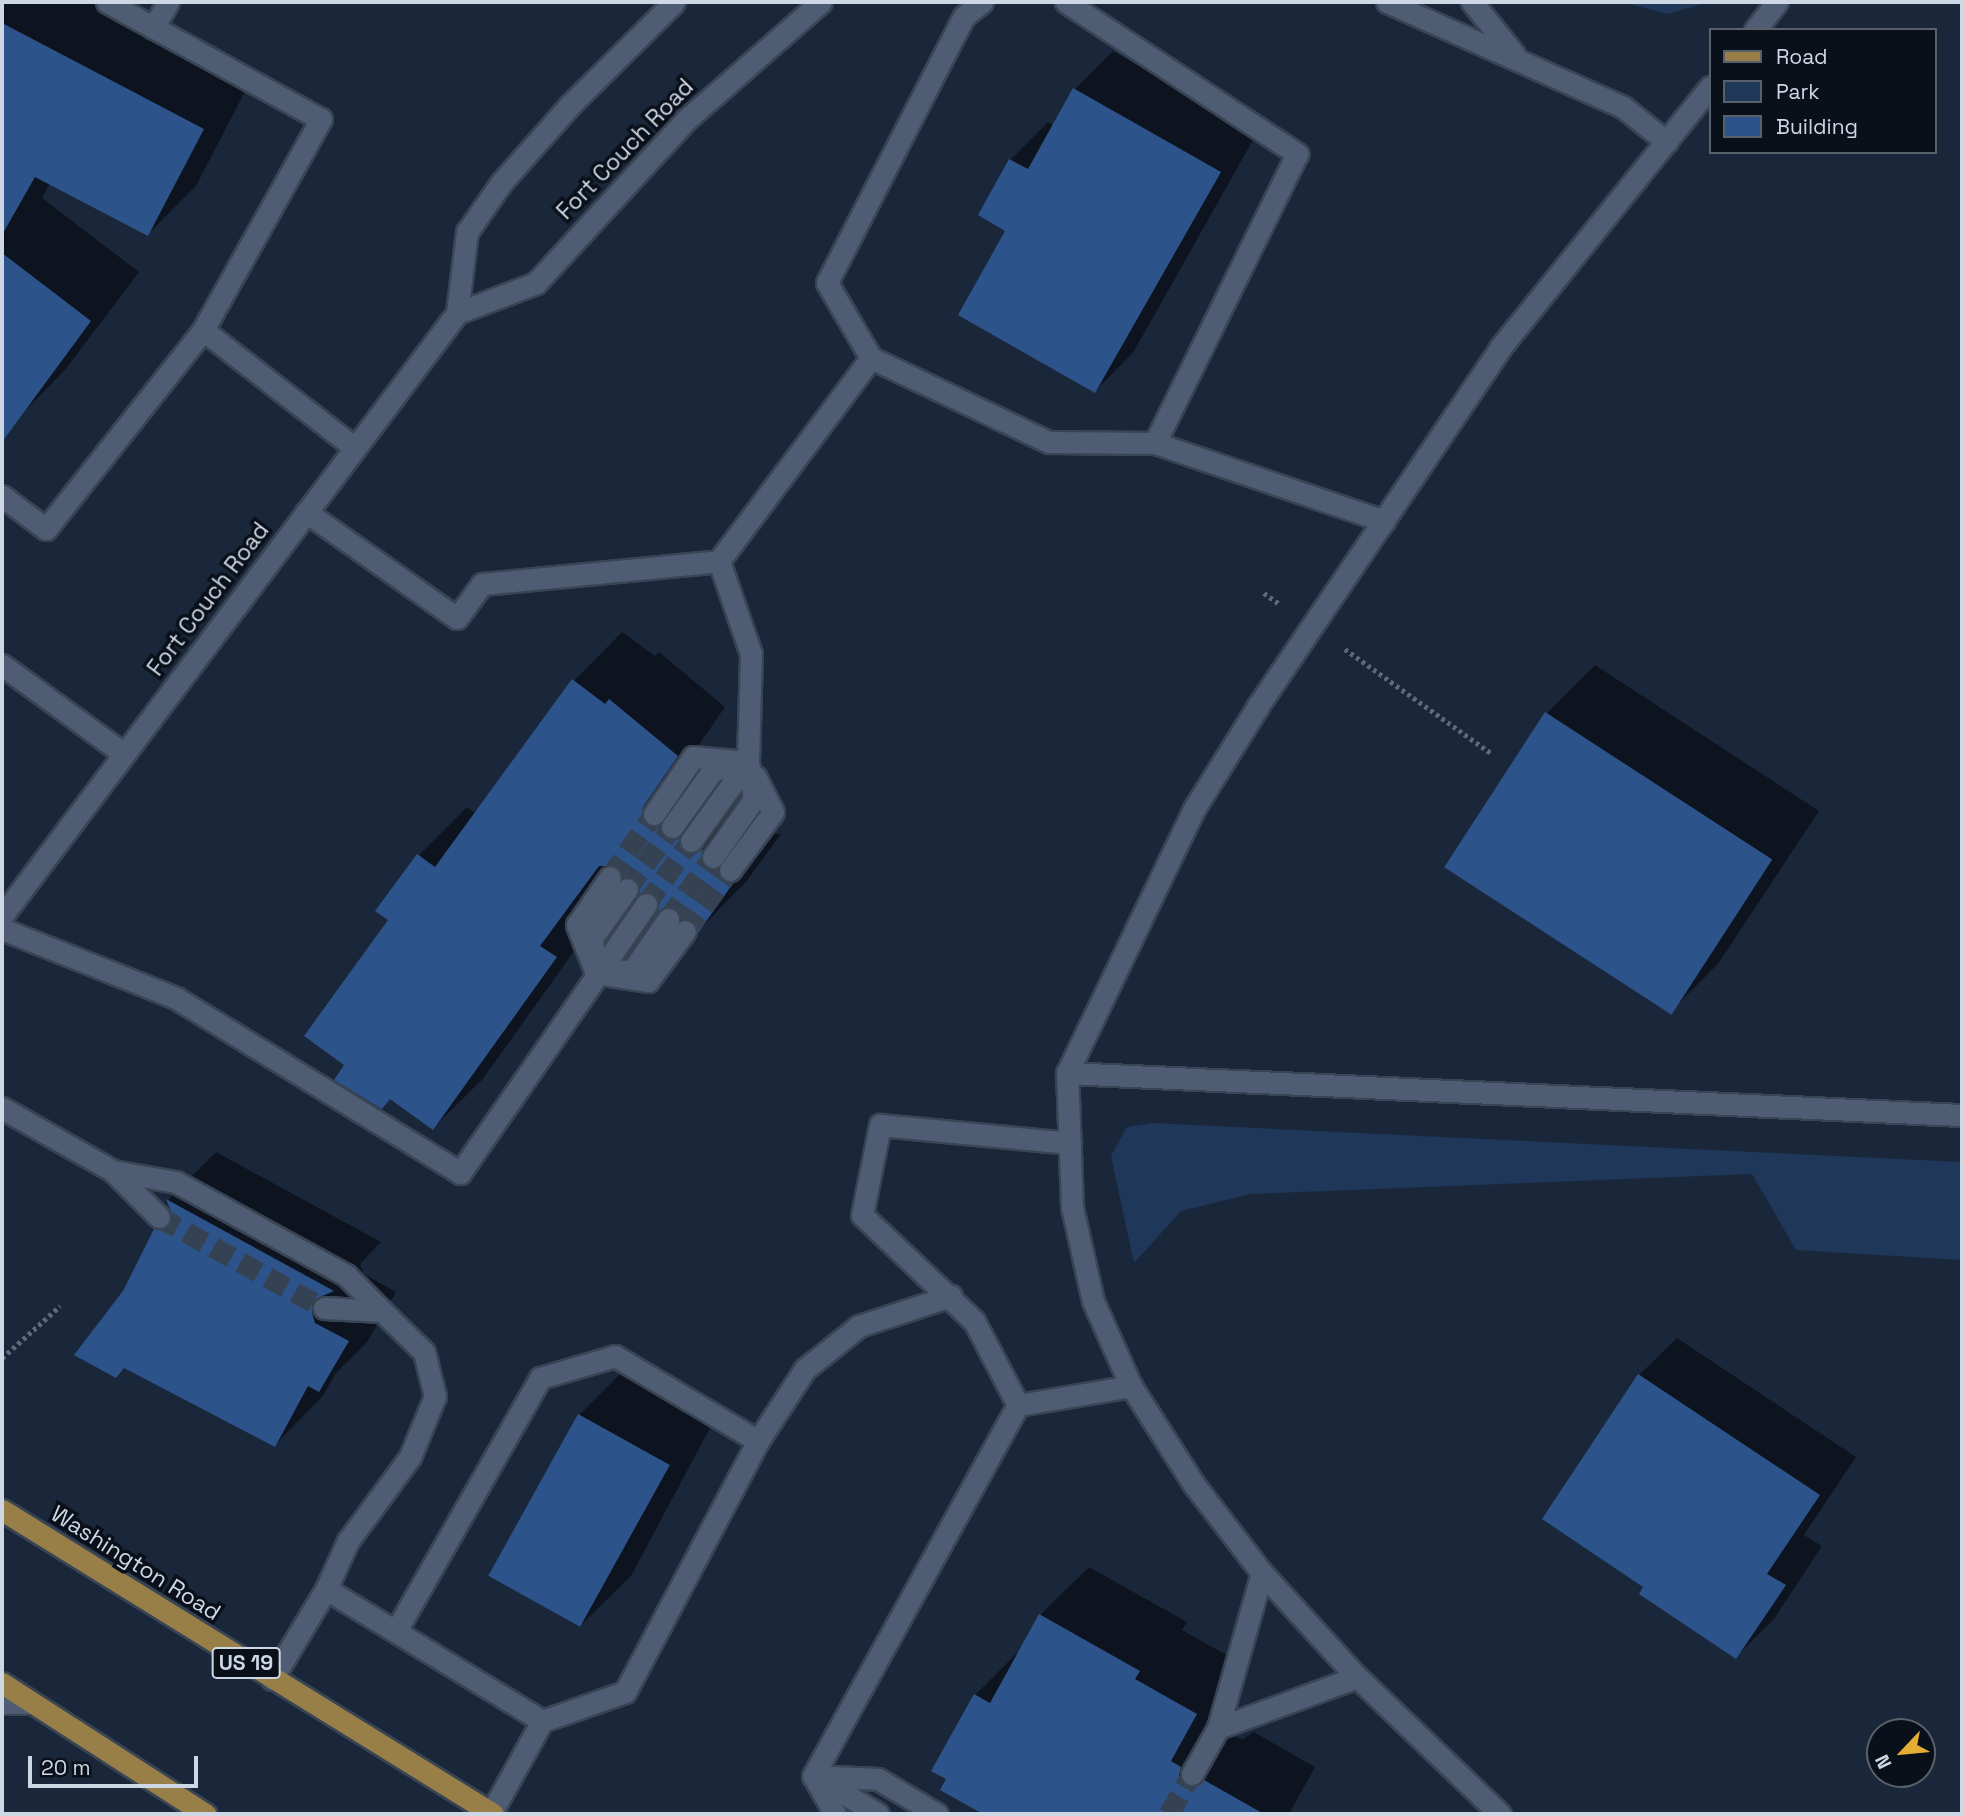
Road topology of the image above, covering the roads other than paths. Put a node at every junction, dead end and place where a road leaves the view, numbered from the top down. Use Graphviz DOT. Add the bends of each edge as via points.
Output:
graph roads {
  1 [pos="107,2"];
  2 [pos="168,2"];
  3 [pos="674,2"];
  4 [pos="821,2"];
  5 [pos="982,2"];
  6 [pos="1066,2"];
  7 [pos="1387,2"];
  8 [pos="1472,2"];
  9 [pos="1777,2"];
  10 [pos="153,28"];
  11 [pos="1757,28"];
  12 [pos="1516,56"];
  13 [pos="1708,90"];
  14 [pos="1667,142"];
  15 [pos="457,313"];
  16 [pos="203,330"];
  17 [pos="871,358"];
  18 [pos="1155,443"];
  19 [pos="355,448"];
  20 [pos="2,496"];
  21 [pos="306,512"];
  22 [pos="1384,521"];
  23 [pos="719,561"];
  24 [pos="2,665"];
  25 [pos="124,754"];
  26 [pos="748,762"];
  27 [pos="654,814"];
  28 [pos="672,827"];
  29 [pos="691,841"];
  30 [pos="713,857"];
  31 [pos="730,870"];
  32 [pos="618,883"];
  33 [pos="646,904"];
  34 [pos="2,916"];
  35 [pos="677,925"];
  36 [pos="2,929"];
  37 [pos="596,973"];
  38 [pos="1067,1073"];
  39 [pos="2,1108"];
  40 [pos="1962,1115"];
  41 [pos="1070,1143"];
  42 [pos="113,1171"];
  43 [pos="159,1217"];
  44 [pos="951,1296"];
  45 [pos="324,1308"];
  46 [pos="382,1311"];
  47 [pos="1131,1386"];
  48 [pos="1018,1405"];
  49 [pos="758,1441"];
  50 [pos="2,1510"];
  51 [pos="1262,1573"];
  52 [pos="326,1589"];
  53 [pos="397,1629"];
  54 [pos="1357,1676"];
  55 [pos="272,1679"];
  56 [pos="2,1683"];
  57 [pos="2,1703"];
  58 [pos="31,1703"];
  59 [pos="542,1721"];
  60 [pos="1219,1728"];
  61 [pos="1192,1774"];
  62 [pos="813,1776"];
  63 [pos="205,1814"];
  64 [pos="492,1814"];
  65 [pos="835,1814"];
  66 [pos="878,1814"];
  67 [pos="937,1814"];
  68 [pos="1500,1814"];
  1 -- 10 [label="street"];
  2 -- 10 [label="street"];
  3 -- 15 [label="street" via="570,105 501,183 467,232"];
  4 -- 15 [label="street, Fort Couch Road" via="686,120 536,282"];
  5 -- 17 [label="street" via="964,16 827,283"];
  6 -- 18 [label="street" via="1297,154"];
  7 -- 12 [label="street"];
  8 -- 12 [label="street"];
  9 -- 11 [label="street"];
  10 -- 16 [label="street" via="321,119"];
  12 -- 14 [label="street" via="1623,107"];
  13 -- 14 [label="street"];
  14 -- 22 [label="street" via="1500,348"];
  15 -- 19 [label="street, Fort Couch Road"];
  16 -- 19 [label="street"];
  16 -- 20 [label="street" via="47,529"];
  17 -- 18 [label="street" via="1049,442"];
  17 -- 23 [label="street"];
  18 -- 22 [label="street"];
  19 -- 21 [label="street, Fort Couch Road"];
  21 -- 23 [label="street" via="457,618 482,584"];
  21 -- 25 [label="street, Fort Couch Road"];
  22 -- 38 [label="street" via="1194,808"];
  23 -- 26 [label="street" via="751,654"];
  24 -- 25 [label="street"];
  25 -- 34 [label="street, Fort Couch Road"];
  26 -- 27 [label="street" via="693,757"];
  26 -- 28 [label="street" via="713,771"];
  26 -- 29 [label="street"];
  26 -- 30 [label="street" via="754,799"];
  26 -- 31 [label="street" via="773,812"];
  32 -- 37 [label="street" via="592,938"];
  33 -- 37 [label="street"];
  35 -- 37 [label="street" via="633,970"];
  36 -- 37 [label="street" via="176,998 460,1173"];
  38 -- 40 [label="street"];
  38 -- 41 [label="street"];
  39 -- 42 [label="street"];
  41 -- 44 [label="street" via="880,1125 862,1215"];
  41 -- 47 [label="street" via="1072,1207 1093,1301"];
  42 -- 43 [label="street"];
  42 -- 46 [label="street" via="176,1182 346,1275"];
  44 -- 48 [label="street" via="974,1321"];
  44 -- 49 [label="street" via="859,1326 806,1369"];
  45 -- 46 [label="street"];
  46 -- 52 [label="street" via="424,1352 435,1396 410,1457 348,1541"];
  47 -- 48 [label="street"];
  47 -- 51 [label="street" via="1193,1483"];
  48 -- 62 [label="street"];
  49 -- 53 [label="street" via="615,1356 540,1378"];
  49 -- 59 [label="street" via="625,1692"];
  50 -- 55 [label="main road, Washington Road / US 19"];
  51 -- 54 [label="street"];
  51 -- 60 [label="street"];
  52 -- 53 [label="street"];
  52 -- 55 [label="street"];
  53 -- 59 [label="street"];
  54 -- 60 [label="street"];
  54 -- 68 [label="street"];
  55 -- 64 [label="main road, Washington Road / US 19"];
  56 -- 58 [label="main road"];
  57 -- 58 [label="street"];
  58 -- 63 [label="main road"];
  59 -- 64 [label="street"];
  60 -- 61 [label="street"];
  62 -- 65 [label="street"];
  62 -- 66 [label="street"];
  62 -- 67 [label="street" via="878,1779"];
}
